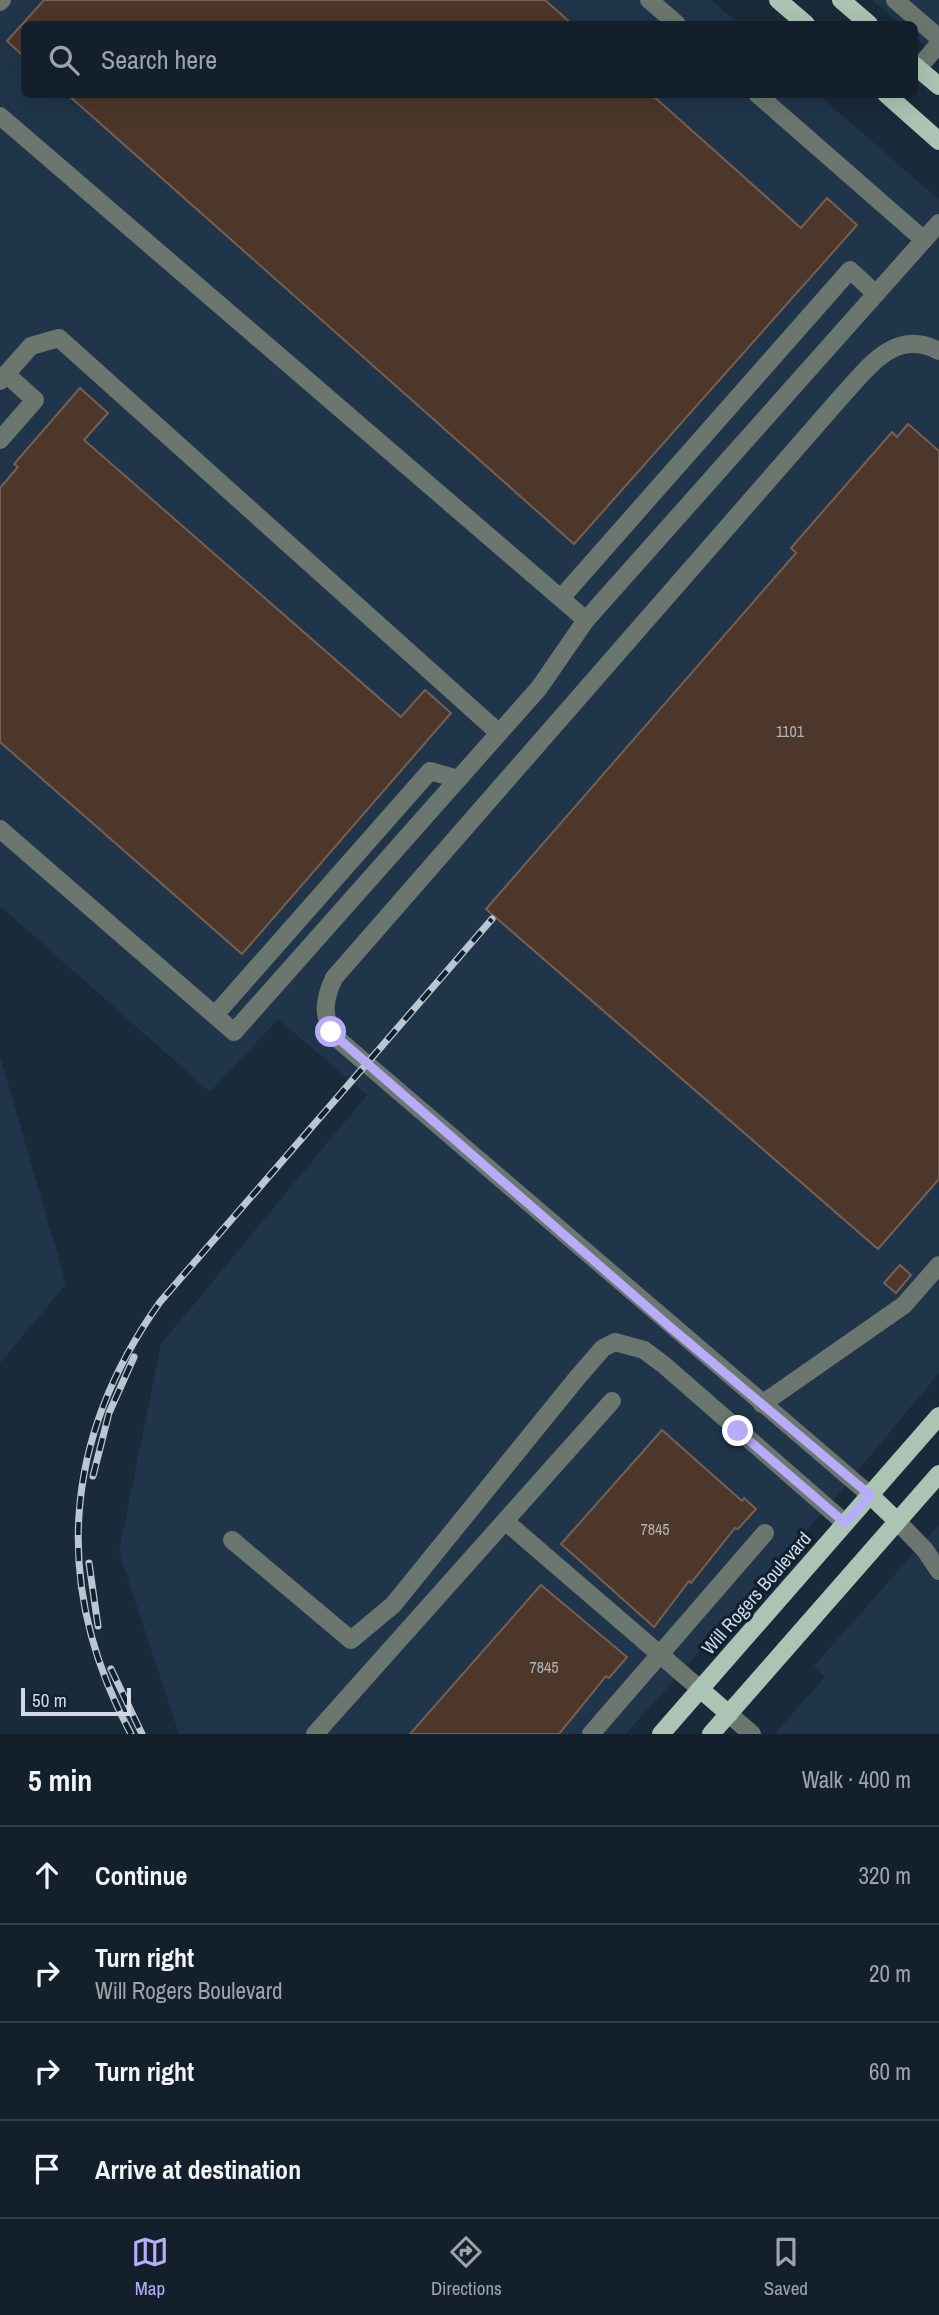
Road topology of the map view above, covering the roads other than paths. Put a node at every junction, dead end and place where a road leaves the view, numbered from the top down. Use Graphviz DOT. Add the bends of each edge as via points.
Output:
graph roads {
  1 [pos="649,0"];
  2 [pos="778,0"];
  3 [pos="841,0"];
  4 [pos="895,0"];
  5 [pos="674,21"];
  6 [pos="802,21"];
  7 [pos="866,21"];
  8 [pos="939,38"];
  9 [pos="939,44"];
  10 [pos="918,64"];
  11 [pos="918,68"];
  12 [pos="939,86"];
  13 [pos="762,98"];
  14 [pos="891,98"];
  15 [pos="0,116"];
  16 [pos="939,141"];
  17 [pos="939,223"];
  18 [pos="924,240"];
  19 [pos="876,294"];
  20 [pos="939,351"];
  21 [pos="3,377"];
  22 [pos="0,440"];
  23 [pos="561,598"];
  24 [pos="586,620"];
  25 [pos="499,733"];
  26 [pos="458,779"];
  27 [pos="0,829"];
  28 [pos="215,1016"];
  29 [pos="939,1265"];
  30 [pos="612,1401"];
  31 [pos="762,1404"];
  32 [pos="939,1416"];
  33 [pos="939,1474"];
  34 [pos="870,1495"];
  35 [pos="897,1521"];
  36 [pos="506,1522"];
  37 [pos="845,1523"];
  38 [pos="765,1533"];
  39 [pos="232,1540"];
  40 [pos="939,1571"];
  41 [pos="660,1655"];
  42 [pos="700,1689"];
  43 [pos="729,1714"];
  44 [pos="315,1734"];
  45 [pos="591,1734"];
  46 [pos="661,1734"];
  47 [pos="711,1734"];
  48 [pos="752,1734"];
  1 -- 5 [label="lane"];
  2 -- 6 [label="main road"];
  3 -- 7 [label="main road"];
  4 -- 8 [label="lane"];
  9 -- 10 [label="lane"];
  11 -- 12 [label="main road"];
  13 -- 18 [label="lane"];
  14 -- 16 [label="main road"];
  15 -- 23 [label="lane"];
  17 -- 18 [label="lane"];
  18 -- 19 [label="lane"];
  19 -- 23 [label="lane" via="850,270"];
  19 -- 24 [label="lane"];
  20 -- 31 [label="lane" via="917,344 895,345 841,397 334,978 324,1006 331,1032 340,1041"];
  21 -- 22 [label="lane" via="34,400"];
  21 -- 25 [label="lane" via="31,346 59,338"];
  23 -- 24 [label="lane"];
  24 -- 25 [label="lane" via="539,688"];
  25 -- 26 [label="lane"];
  26 -- 28 [label="lane" via="430,771"];
  26 -- 28 [label="lane" via="234,1032"];
  27 -- 28 [label="lane"];
  29 -- 31 [label="lane" via="904,1306"];
  30 -- 36 [label="lane"];
  31 -- 34 [label="lane"];
  32 -- 34 [label="main road, Will Rogers Boulevard"];
  33 -- 35 [label="main road"];
  34 -- 35 [label="main road"];
  34 -- 37 [label="main road, Will Rogers Boulevard"];
  35 -- 40 [label="lane"];
  35 -- 43 [label="main road"];
  36 -- 41 [label="lane"];
  36 -- 44 [label="lane"];
  37 -- 39 [label="lane" via="664,1365 644,1350 615,1342 603,1348 577,1378 393,1605 351,1640"];
  37 -- 42 [label="main road, Will Rogers Boulevard"];
  38 -- 41 [label="lane"];
  41 -- 42 [label="lane"];
  41 -- 45 [label="lane"];
  42 -- 43 [label="main road"];
  42 -- 46 [label="main road, Will Rogers Boulevard"];
  43 -- 47 [label="main road"];
  43 -- 48 [label="lane"];
}
